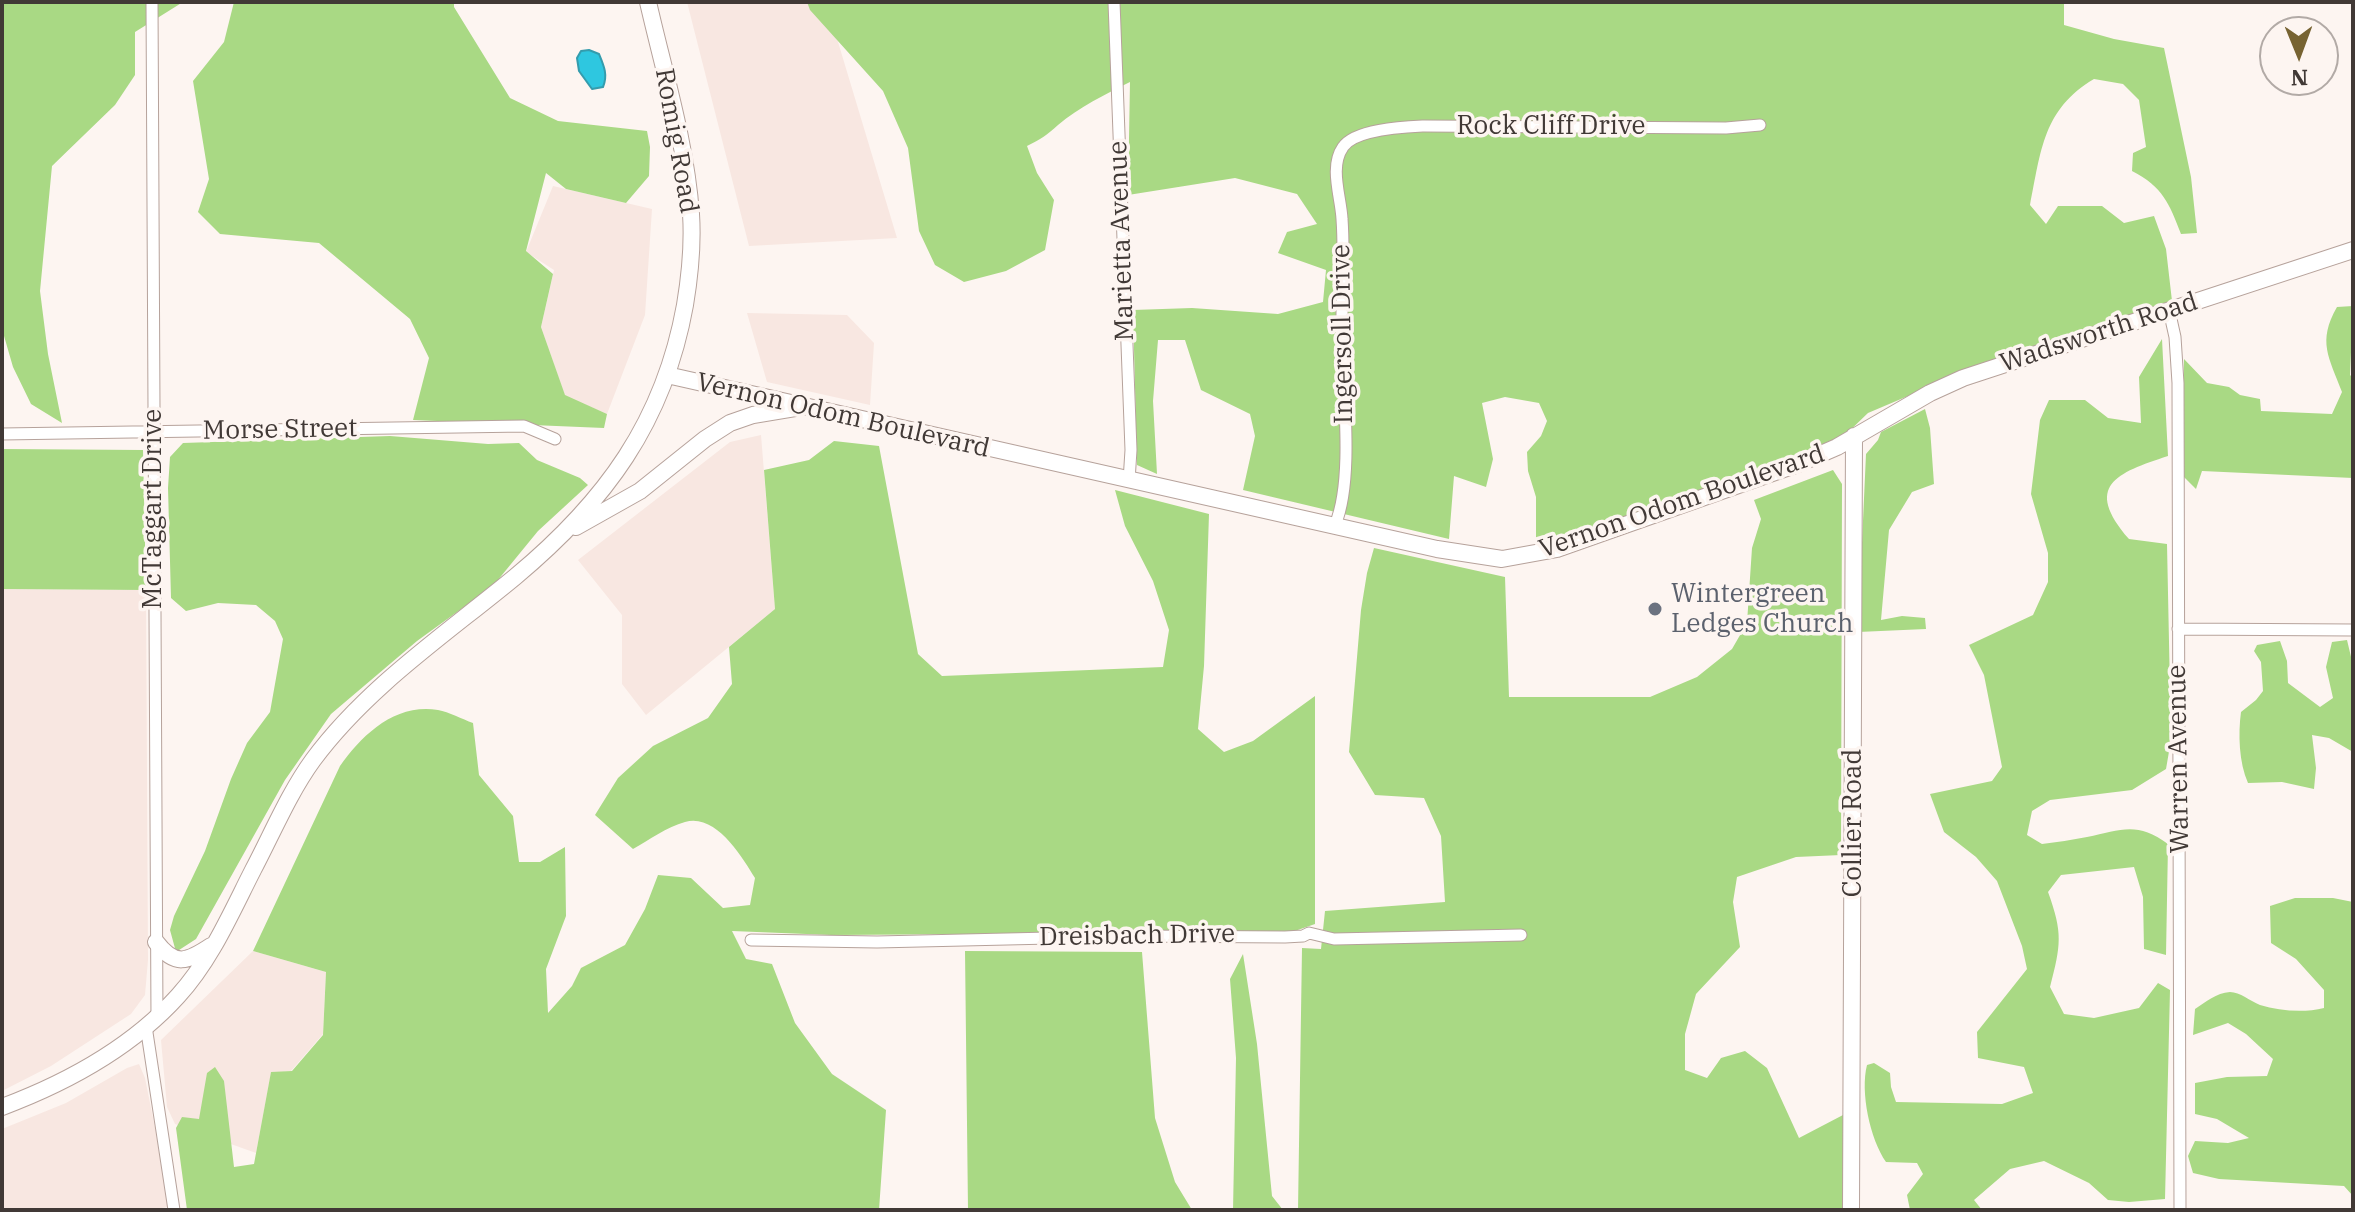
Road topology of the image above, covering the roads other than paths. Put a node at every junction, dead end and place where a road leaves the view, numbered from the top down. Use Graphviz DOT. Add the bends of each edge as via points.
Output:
graph roads {
  1 [pos="152,2"];
  2 [pos="648,2"];
  3 [pos="1114,2"];
  4 [pos="1760,125"];
  5 [pos="1345,144"];
  6 [pos="2353,250"];
  7 [pos="2169,310"];
  8 [pos="667,375"];
  9 [pos="804,407"];
  10 [pos="153,432"];
  11 [pos="2,434"];
  12 [pos="1854,436"];
  13 [pos="555,439"];
  14 [pos="1129,481"];
  15 [pos="1335,525"];
  16 [pos="563,534"];
  17 [pos="2178,629"];
  18 [pos="2353,630"];
  19 [pos="1521,935"];
  20 [pos="751,940"];
  21 [pos="156,942"];
  22 [pos="215,943"];
  23 [pos="151,1021"];
  24 [pos="2,1107"];
  25 [pos="174,1210"];
  26 [pos="1851,1210"];
  27 [pos="2180,1210"];
  1 -- 10 [label="street, McTaggart Drive"];
  2 -- 8 [label="main road, Romig Road" via="684,156 692,218 686,296"];
  3 -- 14 [label="street, Marietta Avenue"];
  4 -- 5 [label="street, Rock Cliff Drive" via="1424,126 1379,131"];
  5 -- 15 [label="street, Ingersoll Drive" via="1336,167 1343,222 1345,418 1342,503"];
  6 -- 7 [label="main road, Wadsworth Road"];
  7 -- 12 [label="main road, Wadsworth Road" via="1963,378"];
  7 -- 17 [label="street, Warren Avenue" via="2178,383"];
  8 -- 9 [label="main road, Vernon Odom Boulevard"];
  8 -- 16 [label="main road, Vernon Odom Boulevard" via="644,429 615,475"];
  9 -- 14 [label="main road, Vernon Odom Boulevard"];
  9 -- 16 [label="main road" via="730,423 640,491"];
  10 -- 11 [label="street, Morse Street"];
  10 -- 13 [label="street, Morse Street" via="524,426"];
  10 -- 21 [label="street, McTaggart Drive"];
  12 -- 15 [label="main road, Vernon Odom Boulevard" via="1719,494 1525,557 1480,557"];
  12 -- 26 [label="main road, Collier Road"];
  14 -- 15 [label="main road, Vernon Odom Boulevard"];
  16 -- 22 [label="main road, Vernon Odom Boulevard" via="335,731 310,763"];
  17 -- 18 [label="street"];
  17 -- 27 [label="street, Warren Avenue"];
  19 -- 20 [label="street, Dreisbach Drive"];
  21 -- 22 [label="main road" via="178,960 195,957"];
  21 -- 23 [label="street, McTaggart Drive"];
  22 -- 23 [label="main road, Vernon Odom Boulevard" via="178,996"];
  23 -- 24 [label="main road, Vernon Odom Boulevard" via="93,1065"];
  23 -- 25 [label="street, McTaggart Drive"];
}
